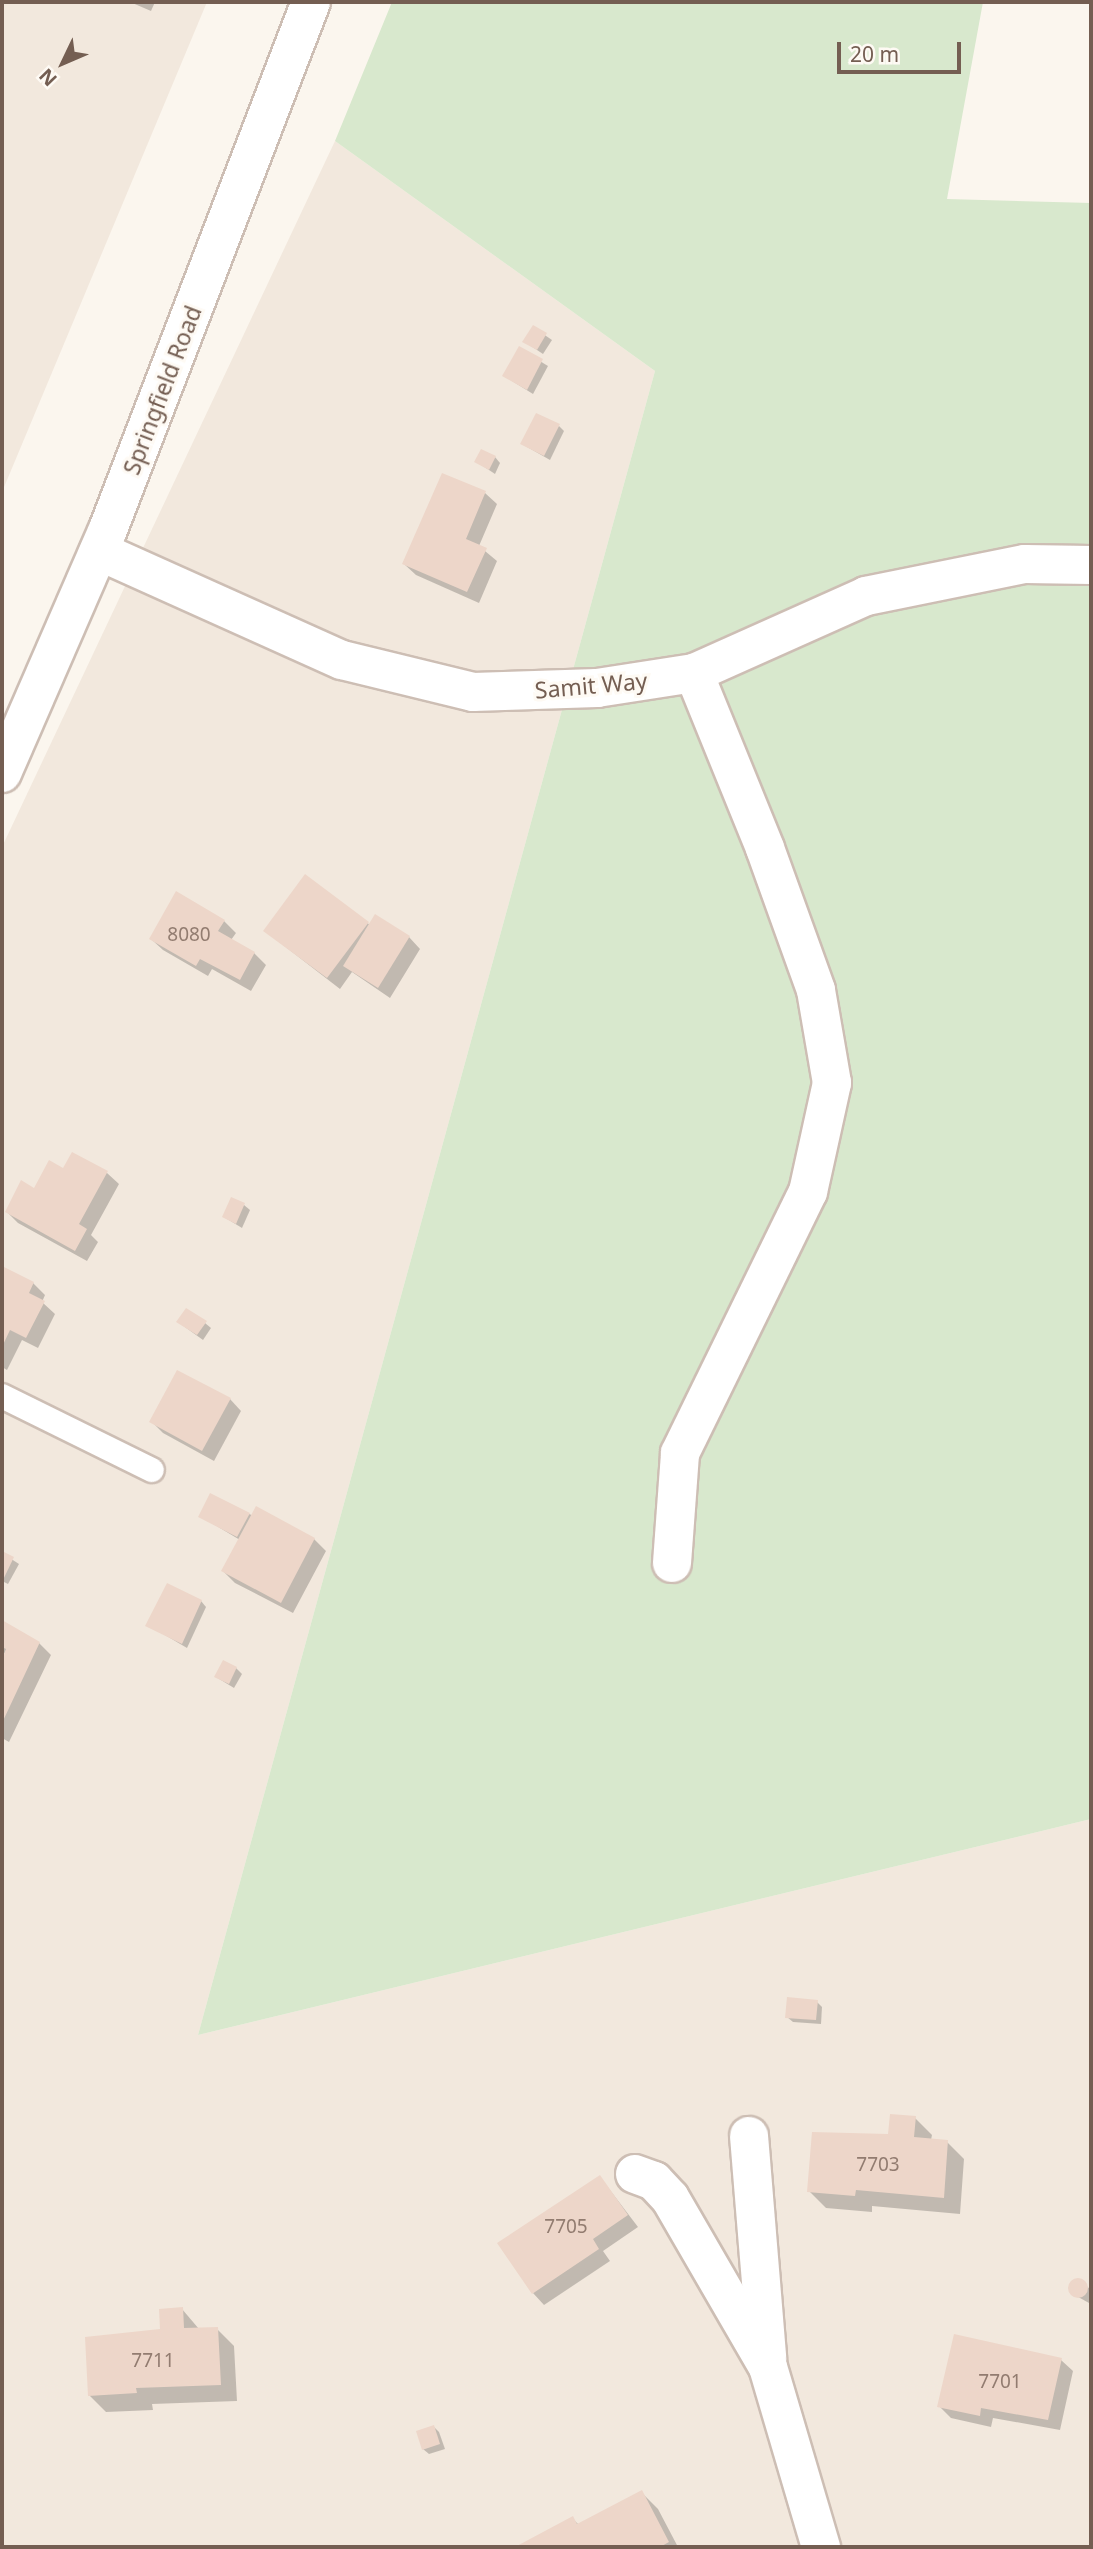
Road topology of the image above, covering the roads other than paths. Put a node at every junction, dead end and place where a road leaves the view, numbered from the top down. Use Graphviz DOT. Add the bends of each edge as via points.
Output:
graph roads {
  1 [pos="311,2"];
  2 [pos="99,551"];
  3 [pos="1091,565"];
  4 [pos="694,673"];
  5 [pos="2,773"];
  6 [pos="2,1396"];
  7 [pos="152,1469"];
  8 [pos="672,1563"];
  9 [pos="749,2136"];
  10 [pos="635,2174"];
  11 [pos="768,2367"];
  12 [pos="821,2547"];
  1 -- 2 [label="street, Springfield Road"];
  2 -- 4 [label="street, Samit Way" via="342,660 473,692 597,688"];
  2 -- 5 [label="street, Springfield Road"];
  3 -- 4 [label="street, Samit Way" via="1025,564 866,596"];
  4 -- 8 [label="street" via="816,990 832,1083 808,1192 680,1453"];
  6 -- 7 [label="lane"];
  9 -- 11 [label="street"];
  10 -- 11 [label="street" via="654,2181 670,2198"];
  11 -- 12 [label="street"];
}
